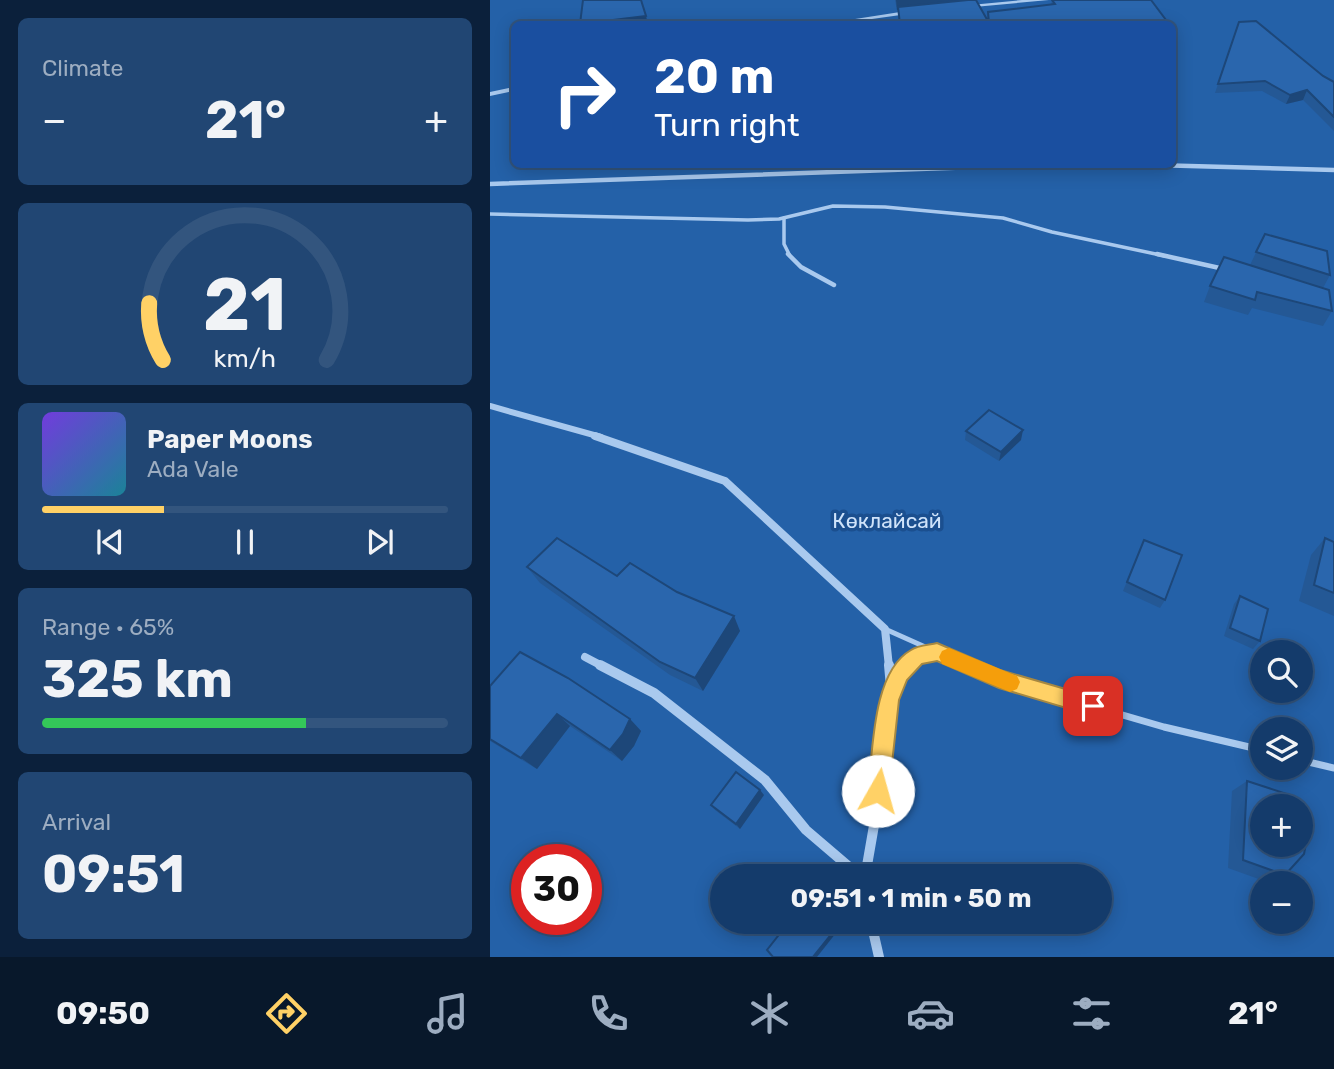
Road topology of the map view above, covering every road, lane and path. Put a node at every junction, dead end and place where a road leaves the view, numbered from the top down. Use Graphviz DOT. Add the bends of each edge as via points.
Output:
graph roads {
  1 [pos="1046,0"];
  2 [pos="951,8"];
  3 [pos="927,10"];
  4 [pos="848,21"];
  5 [pos="511,90"];
  6 [pos="490,94"];
  7 [pos="1176,166"];
  8 [pos="948,168"];
  9 [pos="1334,170"];
  10 [pos="490,184"];
  11 [pos="490,214"];
  12 [pos="784,218"];
  13 [pos="1227,270"];
  14 [pos="834,285"];
  15 [pos="490,406"];
  16 [pos="885,629"];
  17 [pos="937,652"];
  18 [pos="585,657"];
  19 [pos="889,700"];
  20 [pos="1250,747"];
  21 [pos="1313,763"];
  22 [pos="1334,768"];
  23 [pos="847,864"];
  24 [pos="866,864"];
  25 [pos="874,934"];
  26 [pos="879,957"];
  1 -- 2 [label="street"];
  3 -- 4 [label="street"];
  5 -- 6 [label="street"];
  7 -- 9 [label="street"];
  8 -- 10 [label="street"];
  11 -- 12 [label="lane"];
  12 -- 13 [label="lane" via="833,206 1003,218"];
  12 -- 14 [label="lane" via="783,250"];
  15 -- 16 [label="street" via="614,440 725,481"];
  16 -- 17 [label="lane"];
  16 -- 19 [label="street"];
  17 -- 19 [label="street" via="916,657 900,674"];
  17 -- 20 [label="lane" via="999,679"];
  18 -- 23 [label="street" via="654,693 765,780 806,830"];
  19 -- 24 [label="street"];
  21 -- 22 [label="lane"];
  25 -- 26 [label="street"];
}
